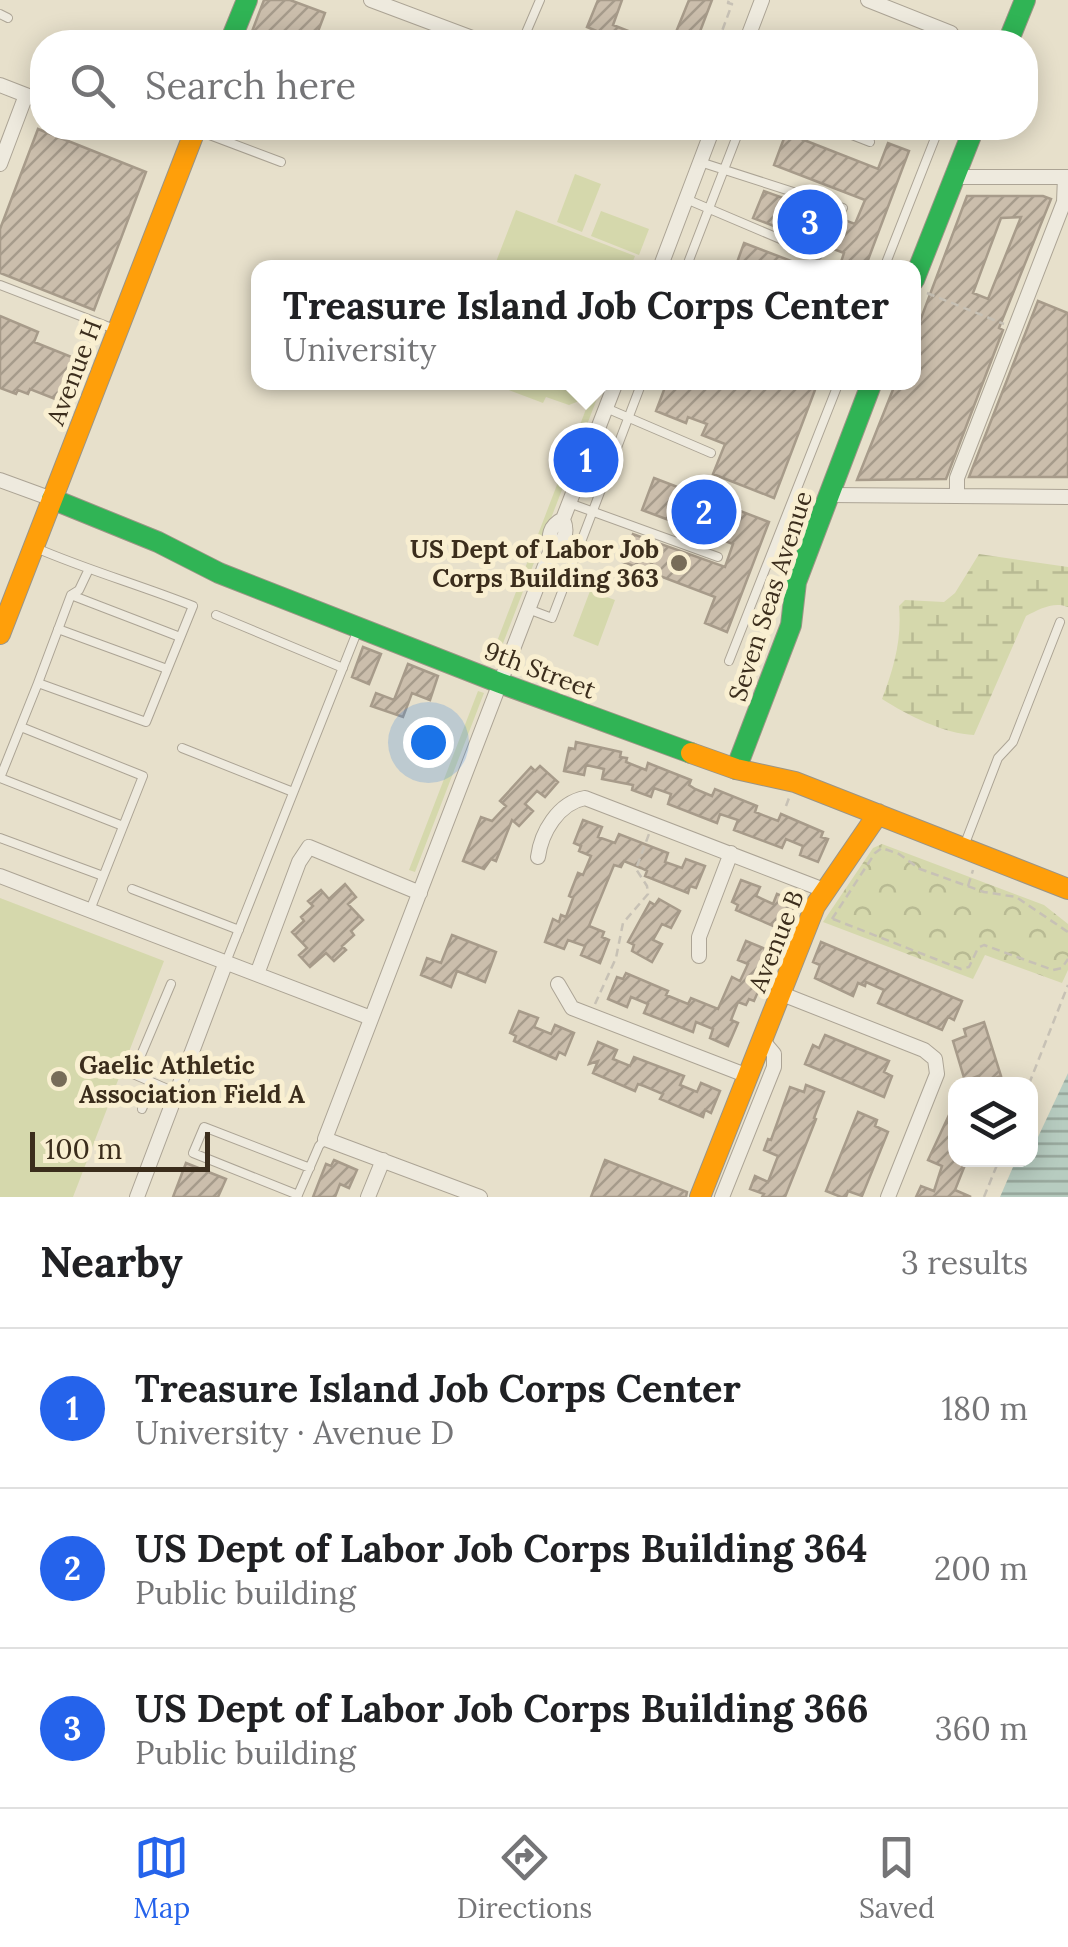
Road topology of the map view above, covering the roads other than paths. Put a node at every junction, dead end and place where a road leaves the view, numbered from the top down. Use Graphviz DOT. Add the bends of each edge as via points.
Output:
graph roads {
  1 [pos="247,0"];
  2 [pos="371,0"];
  3 [pos="540,0"];
  4 [pos="762,0"];
  5 [pos="868,0"];
  6 [pos="1025,0"];
  7 [pos="235,30"];
  8 [pos="451,30"];
  9 [pos="527,30"];
  10 [pos="751,30"];
  11 [pos="943,30"];
  12 [pos="1013,30"];
  13 [pos="0,85"];
  14 [pos="30,97"];
  15 [pos="30,99"];
  16 [pos="190,140"];
  17 [pos="225,140"];
  18 [pos="707,140"];
  19 [pos="735,140"];
  20 [pos="865,140"];
  21 [pos="934,140"];
  22 [pos="969,140"];
  23 [pos="870,142"];
  24 [pos="281,162"];
  25 [pos="700,162"];
  26 [pos="0,164"];
  27 [pos="724,170"];
  28 [pos="955,177"];
  29 [pos="1066,177"];
  30 [pos="686,200"];
  31 [pos="709,208"];
  32 [pos="843,208"];
  33 [pos="818,255"];
  34 [pos="663,260"];
  35 [pos="689,260"];
  36 [pos="887,260"];
  37 [pos="921,283"];
  38 [pos="0,285"];
  39 [pos="117,330"];
  40 [pos="613,390"];
  41 [pos="639,390"];
  42 [pos="836,390"];
  43 [pos="869,390"];
  44 [pos="606,408"];
  45 [pos="628,418"];
  46 [pos="710,453"];
  47 [pos="0,480"];
  48 [pos="957,494"];
  49 [pos="829,495"];
  50 [pos="1068,498"];
  51 [pos="52,499"];
  52 [pos="570,503"];
  53 [pos="592,511"];
  54 [pos="34,547"];
  55 [pos="718,557"];
  56 [pos="88,570"];
  57 [pos="71,595"];
  58 [pos="528,609"];
  59 [pos="216,615"];
  60 [pos="1060,622"];
  61 [pos="360,626"];
  62 [pos="58,629"];
  63 [pos="0,634"];
  64 [pos="180,638"];
  65 [pos="1054,638"];
  66 [pos="1068,640"];
  67 [pos="730,661"];
  68 [pos="342,668"];
  69 [pos="167,669"];
  70 [pos="38,683"];
  71 [pos="500,683"];
  72 [pos="21,727"];
  73 [pos="182,748"];
  74 [pos="736,769"];
  75 [pos="0,778"];
  76 [pos="294,792"];
  77 [pos="878,814"];
  78 [pos="123,826"];
  79 [pos="0,838"];
  80 [pos="964,847"];
  81 [pos="731,853"];
  82 [pos="538,858"];
  83 [pos="0,876"];
  84 [pos="103,876"];
  85 [pos="132,889"];
  86 [pos="1068,889"];
  87 [pos="824,890"];
  88 [pos="420,893"];
  89 [pos="90,910"];
  90 [pos="238,930"];
  91 [pos="700,956"];
  92 [pos="226,962"];
  93 [pos="256,974"];
  94 [pos="170,984"];
  95 [pos="558,984"];
  96 [pos="782,994"];
  97 [pos="372,1018"];
  98 [pos="763,1041"];
  99 [pos="748,1076"];
  100 [pos="153,1082"];
  101 [pos="176,1092"];
  102 [pos="142,1109"];
  103 [pos="325,1139"];
  104 [pos="382,1160"];
  105 [pos="310,1168"];
  106 [pos="298,1196"];
  107 [pos="137,1197"];
  108 [pos="368,1197"];
  109 [pos="480,1197"];
  110 [pos="700,1197"];
  111 [pos="722,1197"];
  112 [pos="888,1197"];
  1 -- 7 [label="street"];
  2 -- 8 [label="street"];
  3 -- 9 [label="lane"];
  4 -- 10 [label="street"];
  5 -- 11 [label="street"];
  6 -- 12 [label="street"];
  13 -- 14 [label="street"];
  15 -- 26 [label="street"];
  16 -- 39 [label="street, Avenue H"];
  17 -- 24 [label="lane"];
  18 -- 25 [label="street"];
  19 -- 27 [label="lane"];
  20 -- 23 [label="lane"];
  21 -- 36 [label="lane"];
  22 -- 28 [label="street"];
  25 -- 27 [label="lane"];
  25 -- 30 [label="street"];
  27 -- 31 [label="lane"];
  27 -- 32 [label="lane"];
  28 -- 29 [label="street"];
  28 -- 37 [label="street"];
  29 -- 48 [label="street" via="1064,202 957,478"];
  30 -- 31 [label="lane"];
  30 -- 34 [label="street"];
  31 -- 33 [label="lane"];
  31 -- 35 [label="lane"];
  38 -- 39 [label="lane"];
  39 -- 51 [label="street, Avenue H"];
  40 -- 44 [label="street"];
  41 -- 45 [label="lane"];
  42 -- 67 [label="lane"];
  43 -- 49 [label="street, Seven Seas Avenue"];
  44 -- 45 [label="lane"];
  44 -- 52 [label="street"];
  45 -- 46 [label="lane"];
  45 -- 53 [label="lane"];
  47 -- 51 [label="street, 9th Street"];
  48 -- 49 [label="street"];
  48 -- 50 [label="street"];
  49 -- 74 [label="street, Seven Seas Avenue" via="796,582 780,658"];
  51 -- 54 [label="street, Avenue H"];
  51 -- 61 [label="street, 9th Street"];
  52 -- 53 [label="lane"];
  52 -- 58 [label="street" via="548,536 551,550"];
  53 -- 55 [label="lane"];
  53 -- 58 [label="lane" via="552,618"];
  54 -- 56 [label="lane"];
  54 -- 63 [label="street, Avenue H"];
  56 -- 57 [label="lane"];
  56 -- 64 [label="lane" via="193,606"];
  57 -- 62 [label="lane"];
  57 -- 64 [label="lane"];
  58 -- 71 [label="street"];
  59 -- 68 [label="lane"];
  60 -- 65 [label="lane"];
  61 -- 68 [label="lane"];
  61 -- 71 [label="street, 9th Street"];
  62 -- 69 [label="lane"];
  62 -- 70 [label="lane"];
  64 -- 69 [label="lane"];
  65 -- 66 [label="lane"];
  65 -- 80 [label="lane"];
  68 -- 76 [label="lane"];
  69 -- 70 [label="lane" via="146,722"];
  70 -- 72 [label="lane"];
  71 -- 74 [label="street, 9th Street"];
  71 -- 88 [label="street"];
  72 -- 75 [label="lane"];
  72 -- 78 [label="lane" via="142,776"];
  73 -- 76 [label="lane"];
  74 -- 77 [label="street, 9th Street" via="795,782"];
  75 -- 78 [label="lane"];
  76 -- 90 [label="lane"];
  77 -- 80 [label="street, 9th Street"];
  77 -- 87 [label="street, Avenue B"];
  78 -- 84 [label="lane"];
  79 -- 84 [label="lane"];
  80 -- 86 [label="street, 9th Street"];
  81 -- 82 [label="street" via="578,800 540,836"];
  81 -- 87 [label="street"];
  81 -- 91 [label="street" via="700,937"];
  83 -- 89 [label="street"];
  84 -- 89 [label="lane"];
  85 -- 90 [label="lane"];
  87 -- 96 [label="street, Avenue B"];
  88 -- 93 [label="street" via="309,847"];
  88 -- 97 [label="street"];
  89 -- 92 [label="street"];
  90 -- 92 [label="lane"];
  92 -- 93 [label="street"];
  92 -- 101 [label="street"];
  93 -- 97 [label="street"];
  94 -- 100 [label="lane" via="133,1074"];
  95 -- 99 [label="street" via="572,1008"];
  96 -- 98 [label="street, Avenue B"];
  96 -- 112 [label="street" via="936,1059 937,1074"];
  97 -- 103 [label="street"];
  98 -- 99 [label="street, Avenue B"];
  98 -- 111 [label="street, Avenue B" via="774,1054 774,1067"];
  99 -- 110 [label="street, Avenue B"];
  100 -- 101 [label="lane"];
  100 -- 102 [label="lane"];
  101 -- 107 [label="street"];
  103 -- 104 [label="street"];
  103 -- 105 [label="lane"];
  104 -- 108 [label="street"];
  104 -- 109 [label="street"];
  105 -- 106 [label="lane"];
  105 -- 106 [label="lane" via="204,1127 198,1140 193,1154"];
}
